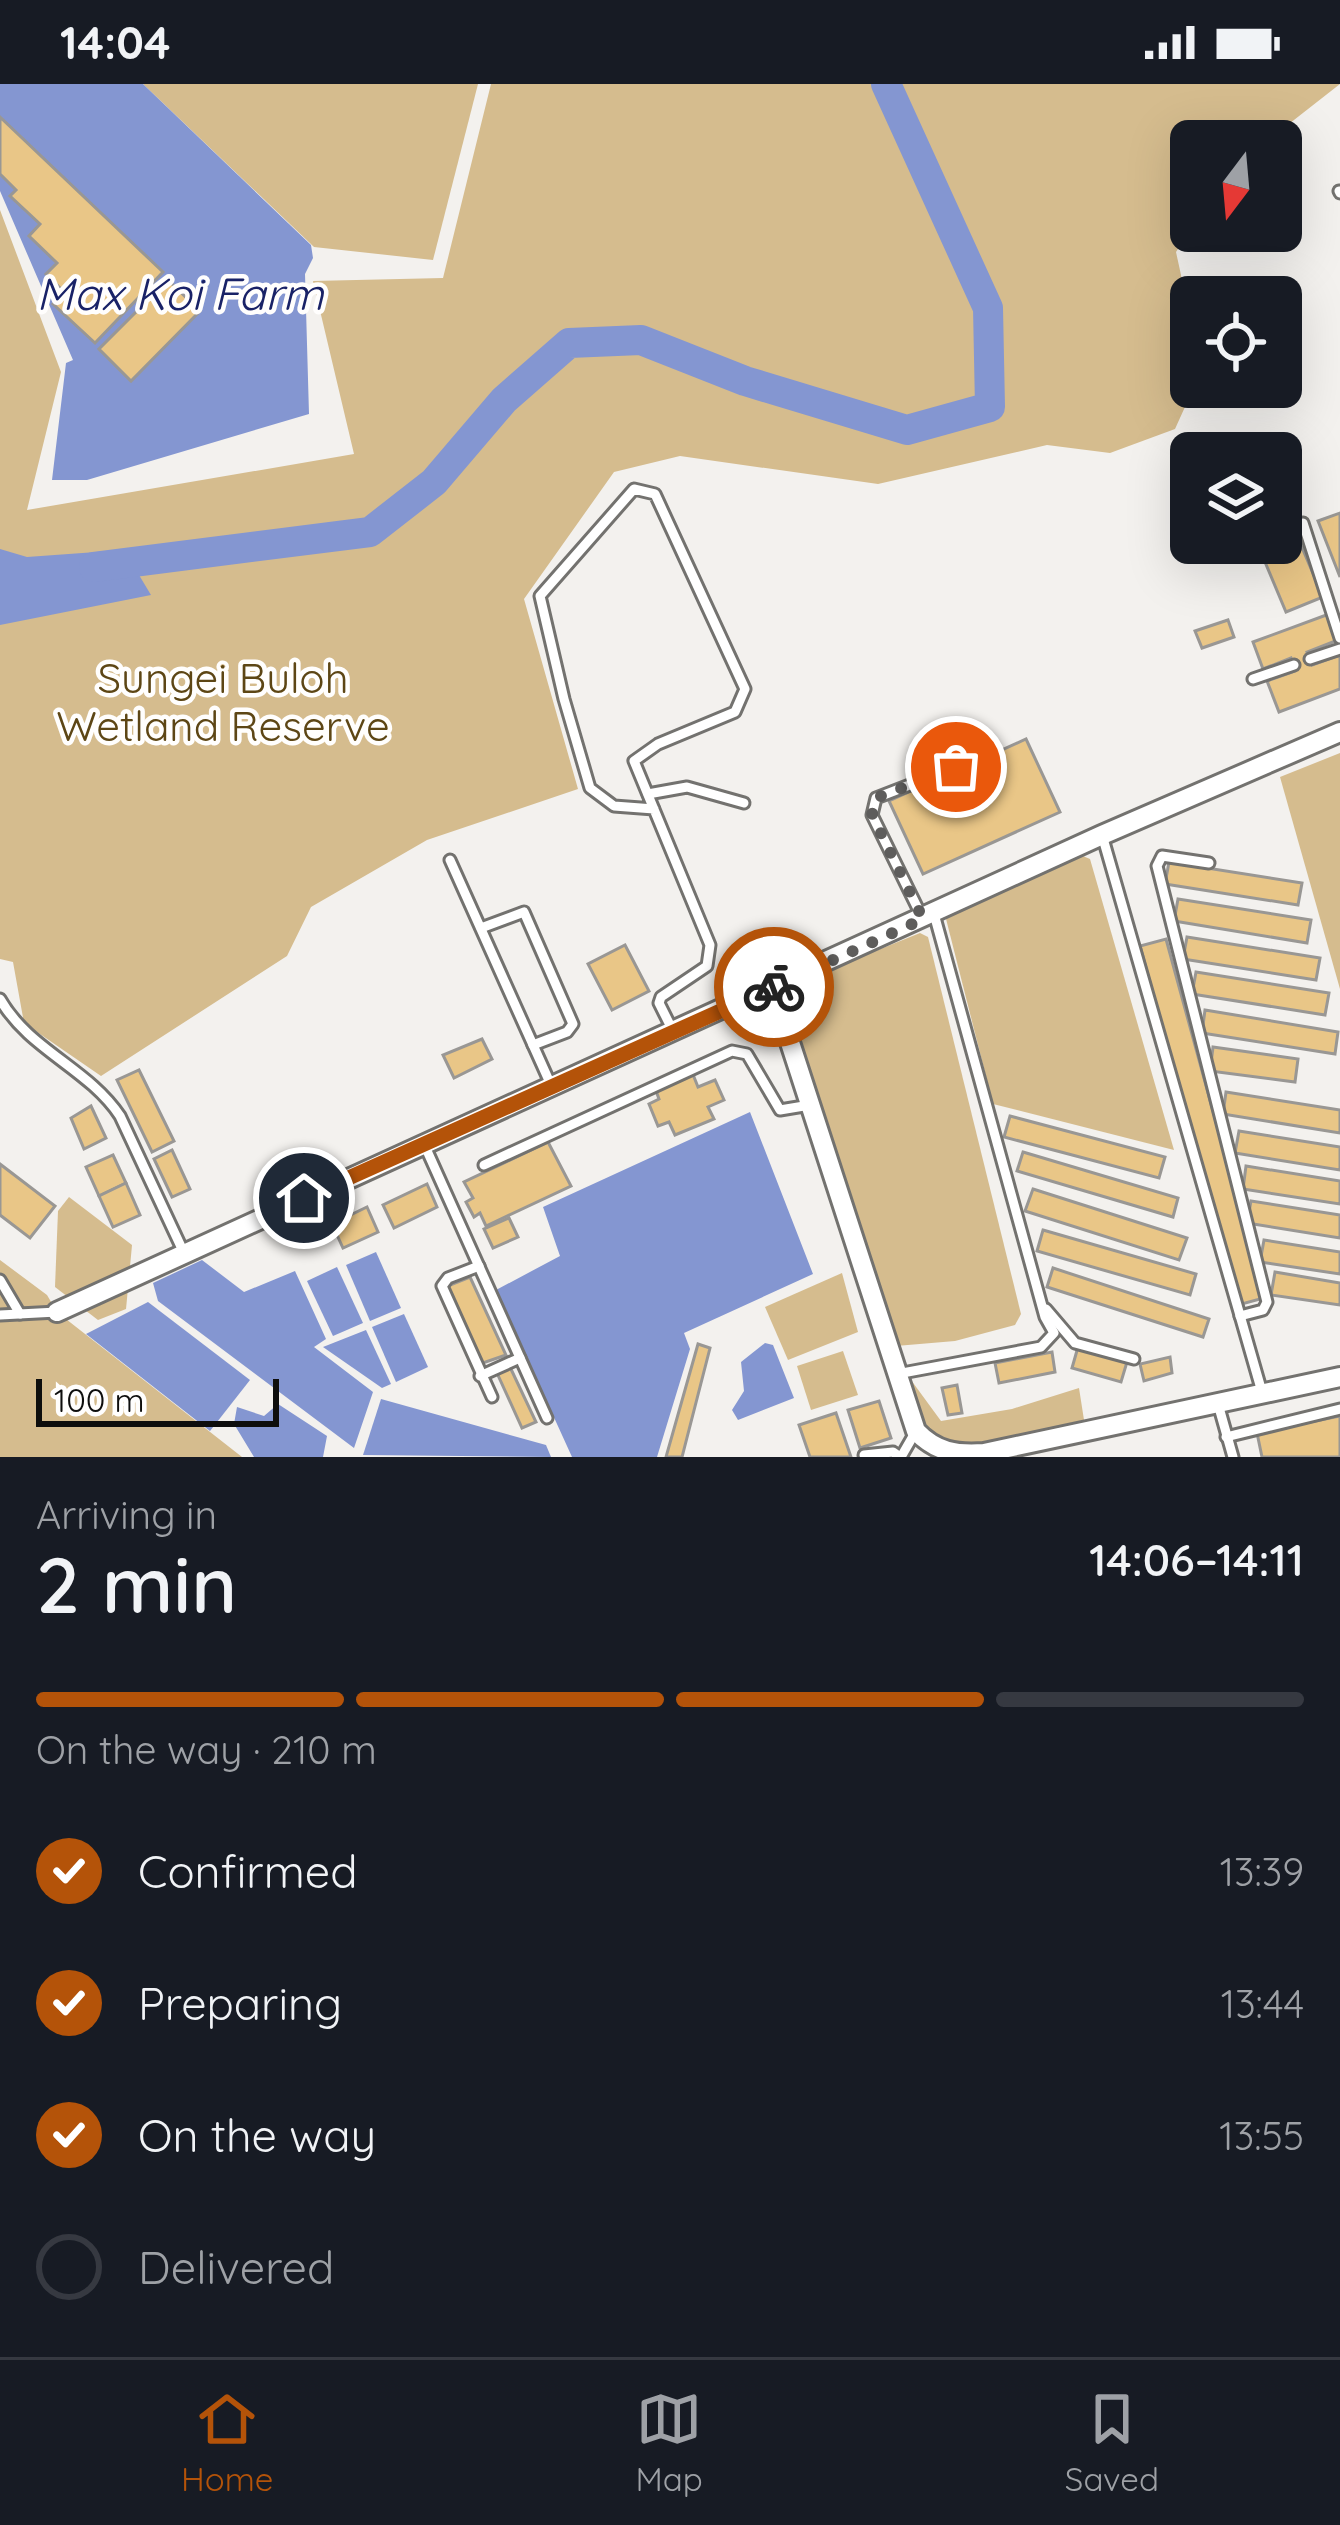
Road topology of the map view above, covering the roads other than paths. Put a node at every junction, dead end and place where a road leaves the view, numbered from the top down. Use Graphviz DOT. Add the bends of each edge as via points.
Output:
graph roads {
  1 [pos="1303,523"];
  2 [pos="1340,638"];
  3 [pos="1340,650"];
  4 [pos="1310,659"];
  5 [pos="1294,665"];
  6 [pos="1253,679"];
  7 [pos="1340,732"];
  8 [pos="956,767"];
  9 [pos="648,794"];
  10 [pos="744,803"];
  11 [pos="654,809"];
  12 [pos="1102,835"];
  13 [pos="450,860"];
  14 [pos="1209,862"];
  15 [pos="928,916"];
  16 [pos="481,928"];
  17 [pos="772,987"];
  18 [pos="0,1000"];
  19 [pos="674,1033"];
  20 [pos="533,1045"];
  21 [pos="552,1087"];
  22 [pos="810,1105"];
  23 [pos="423,1143"];
  24 [pos="484,1165"];
  25 [pos="184,1253"];
  26 [pos="479,1266"];
  27 [pos="0,1280"];
  28 [pos="1043,1305"];
  29 [pos="57,1312"];
  30 [pos="20,1313"];
  31 [pos="0,1316"];
  32 [pos="1240,1316"];
  33 [pos="520,1358"];
  34 [pos="1134,1359"];
  35 [pos="897,1374"];
  36 [pos="480,1376"];
  37 [pos="1340,1377"];
  38 [pos="1262,1392"];
  39 [pos="492,1397"];
  40 [pos="1218,1402"];
  41 [pos="1340,1409"];
  42 [pos="547,1418"];
  43 [pos="916,1431"];
  44 [pos="1226,1437"];
  45 [pos="864,1455"];
  46 [pos="901,1457"];
  47 [pos="1233,1457"];
  1 -- 2 [label="lane"];
  3 -- 4 [label="lane"];
  5 -- 6 [label="lane"];
  7 -- 12 [label="street"];
  8 -- 15 [label="lane" via="872,806"];
  9 -- 10 [label="lane" via="687,787"];
  9 -- 11 [label="lane"];
  9 -- 11 [label="lane" via="634,761 735,712 745,689 655,494 634,490 540,596 590,788 614,806"];
  11 -- 19 [label="lane" via="710,945 707,966 661,997"];
  12 -- 15 [label="street"];
  12 -- 32 [label="lane"];
  13 -- 16 [label="lane"];
  14 -- 32 [label="lane" via="1162,856 1157,866 1267,1302"];
  15 -- 17 [label="street"];
  15 -- 28 [label="lane"];
  16 -- 20 [label="lane"];
  16 -- 20 [label="lane" via="524,912 573,1024"];
  17 -- 19 [label="street"];
  17 -- 22 [label="street"];
  18 -- 25 [label="lane" via="22,1032 109,1099"];
  19 -- 21 [label="street"];
  20 -- 21 [label="lane"];
  21 -- 23 [label="street"];
  22 -- 24 [label="lane" via="780,1110 747,1054 732,1051"];
  22 -- 35 [label="street"];
  23 -- 25 [label="street"];
  23 -- 26 [label="lane"];
  25 -- 29 [label="street"];
  26 -- 33 [label="lane"];
  26 -- 36 [label="lane" via="442,1286"];
  27 -- 30 [label="lane"];
  28 -- 34 [label="lane" via="1075,1343"];
  28 -- 35 [label="lane" via="1054,1334 1041,1347"];
  29 -- 30 [label="lane"];
  30 -- 31 [label="lane"];
  32 -- 38 [label="lane"];
  33 -- 36 [label="lane"];
  33 -- 42 [label="lane"];
  35 -- 43 [label="street"];
  36 -- 39 [label="lane"];
  37 -- 38 [label="street"];
  38 -- 40 [label="street"];
  40 -- 43 [label="street" via="984,1453 938,1449"];
  40 -- 44 [label="lane"];
  41 -- 44 [label="lane"];
  43 -- 46 [label="lane"];
  44 -- 47 [label="lane"];
  45 -- 46 [label="lane"];
}
